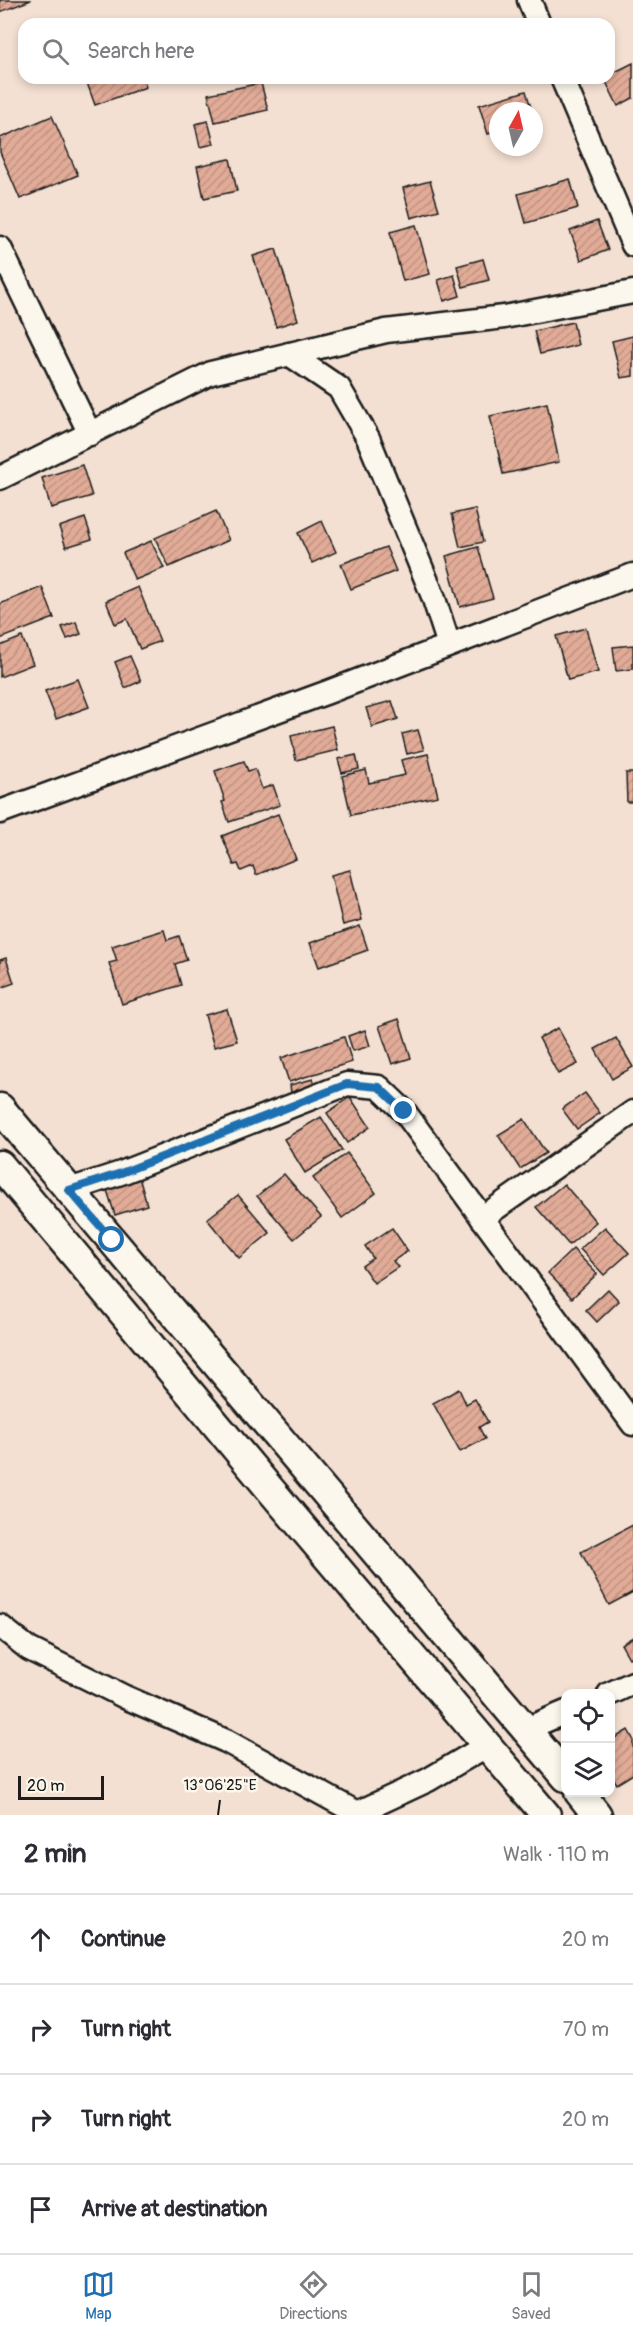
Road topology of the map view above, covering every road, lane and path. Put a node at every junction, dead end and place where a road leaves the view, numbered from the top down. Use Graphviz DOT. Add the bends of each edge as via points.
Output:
graph roads {
  1 [pos="528,0"];
  2 [pos="536,18"];
  3 [pos="565,84"];
  4 [pos="633,245"];
  5 [pos="0,248"];
  6 [pos="633,292"];
  7 [pos="289,354"];
  8 [pos="90,434"];
  9 [pos="0,478"];
  10 [pos="633,575"];
  11 [pos="448,645"];
  12 [pos="0,813"];
  13 [pos="0,1108"];
  14 [pos="633,1112"];
  15 [pos="0,1166"];
  16 [pos="69,1190"];
  17 [pos="483,1218"];
  18 [pos="633,1424"];
  19 [pos="0,1626"];
  20 [pos="633,1683"];
  21 [pos="615,1691"];
  22 [pos="561,1714"];
  23 [pos="526,1729"];
  24 [pos="486,1746"];
  25 [pos="561,1771"];
  26 [pos="583,1797"];
  27 [pos="356,1814"];
  28 [pos="546,1815"];
  29 [pos="597,1815"];
  1 -- 2 [label="street"];
  3 -- 4 [label="street"];
  5 -- 8 [label="street"];
  6 -- 7 [label="street" via="504,317 386,331"];
  7 -- 8 [label="street" via="211,373"];
  7 -- 11 [label="street" via="339,388 368,438 433,596"];
  8 -- 9 [label="street"];
  10 -- 11 [label="street"];
  11 -- 12 [label="street"];
  13 -- 16 [label="street"];
  14 -- 17 [label="street"];
  15 -- 24 [label="street"];
  16 -- 17 [label="street" via="347,1084 379,1087 404,1111"];
  16 -- 23 [label="street"];
  17 -- 18 [label="street"];
  19 -- 27 [label="street" via="29,1649 226,1741"];
  20 -- 21 [label="street"];
  22 -- 23 [label="street"];
  23 -- 25 [label="street"];
  24 -- 27 [label="street" via="428,1780"];
  24 -- 28 [label="street"];
  26 -- 29 [label="street"];
}
